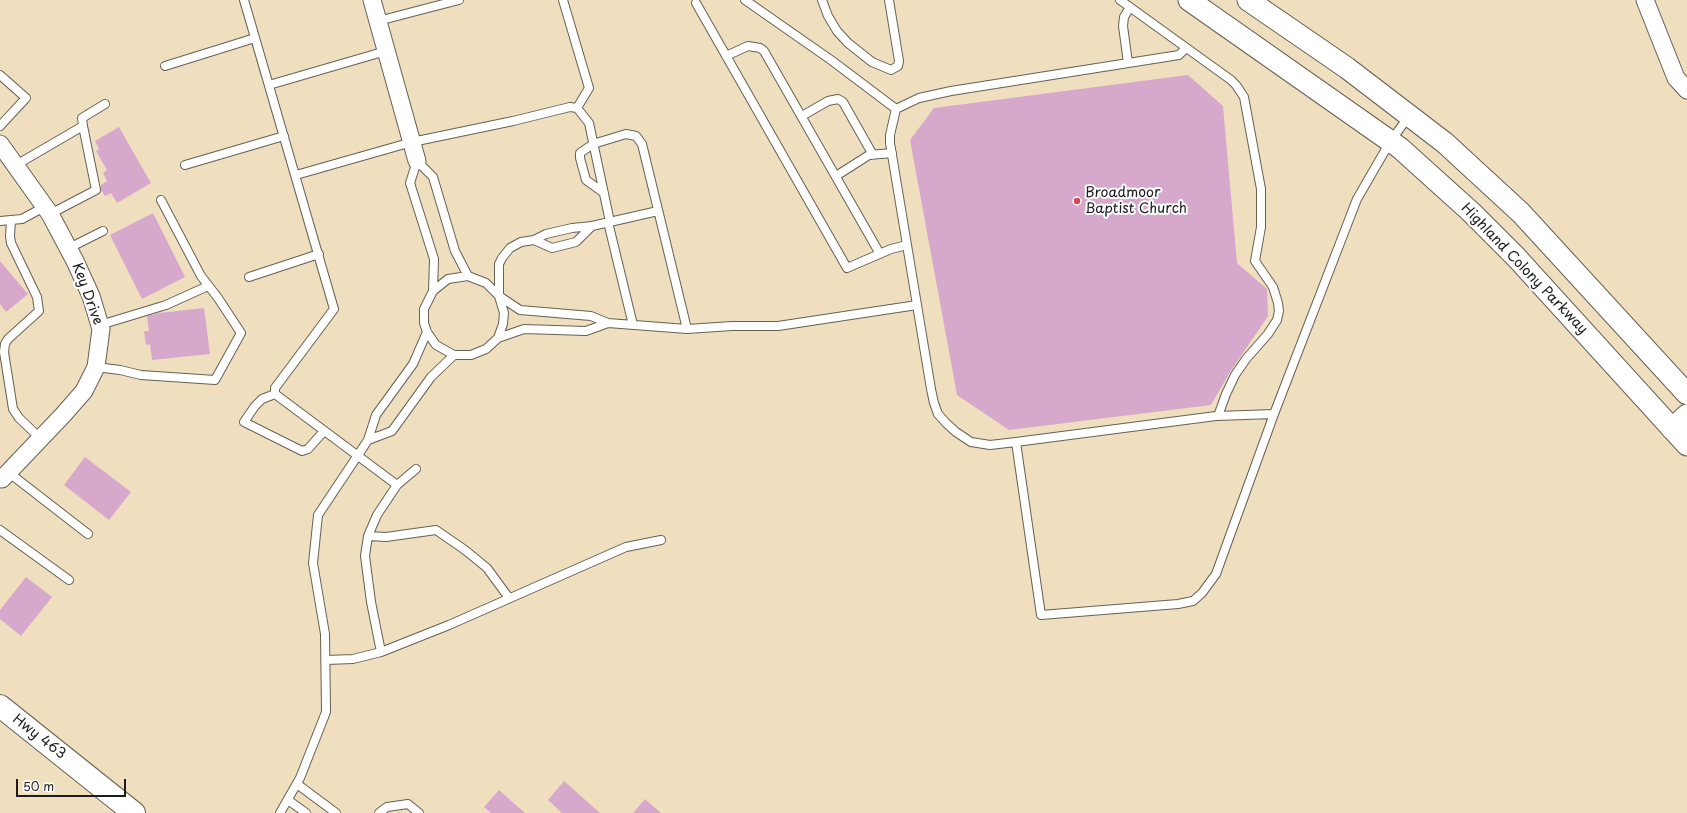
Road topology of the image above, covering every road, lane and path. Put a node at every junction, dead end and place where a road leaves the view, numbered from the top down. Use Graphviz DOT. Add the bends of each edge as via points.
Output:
graph roads {
  1 [pos="244,0"];
  2 [pos="372,0"];
  3 [pos="458,0"];
  4 [pos="563,0"];
  5 [pos="745,0"];
  6 [pos="822,0"];
  7 [pos="889,0"];
  8 [pos="1120,0"];
  9 [pos="1188,0"];
  10 [pos="1248,0"];
  11 [pos="1645,0"];
  12 [pos="698,1"];
  13 [pos="1130,7"];
  14 [pos="378,21"];
  15 [pos="255,38"];
  16 [pos="1186,48"];
  17 [pos="386,51"];
  18 [pos="726,56"];
  19 [pos="1128,63"];
  20 [pos="164,66"];
  21 [pos="0,75"];
  22 [pos="269,85"];
  23 [pos="1687,90"];
  24 [pos="105,104"];
  25 [pos="577,108"];
  26 [pos="896,109"];
  27 [pos="802,116"];
  28 [pos="1409,116"];
  29 [pos="0,126"];
  30 [pos="83,126"];
  31 [pos="284,136"];
  32 [pos="412,142"];
  33 [pos="1390,142"];
  34 [pos="0,144"];
  35 [pos="593,144"];
  36 [pos="892,153"];
  37 [pos="873,155"];
  38 [pos="417,161"];
  39 [pos="16,165"];
  40 [pos="185,165"];
  41 [pos="296,175"];
  42 [pos="836,176"];
  43 [pos="604,193"];
  44 [pos="161,200"];
  45 [pos="48,210"];
  46 [pos="658,211"];
  47 [pos="0,221"];
  48 [pos="11,221"];
  49 [pos="609,222"];
  50 [pos="592,226"];
  51 [pos="103,232"];
  52 [pos="534,240"];
  53 [pos="907,245"];
  54 [pos="69,248"];
  55 [pos="319,254"];
  56 [pos="880,254"];
  57 [pos="468,276"];
  58 [pos="250,277"];
  59 [pos="208,286"];
  60 [pos="432,291"];
  61 [pos="498,296"];
  62 [pos="917,305"];
  63 [pos="608,323"];
  64 [pos="100,325"];
  65 [pos="633,325"];
  66 [pos="687,329"];
  67 [pos="427,332"];
  68 [pos="498,338"];
  69 [pos="454,355"];
  70 [pos="96,367"];
  71 [pos="275,394"];
  72 [pos="1687,394"];
  73 [pos="1274,414"];
  74 [pos="1687,415"];
  75 [pos="1218,416"];
  76 [pos="1672,429"];
  77 [pos="324,430"];
  78 [pos="40,438"];
  79 [pos="368,440"];
  80 [pos="1016,442"];
  81 [pos="1687,446"];
  82 [pos="358,455"];
  83 [pos="416,469"];
  84 [pos="3,477"];
  85 [pos="397,485"];
  86 [pos="0,530"];
  87 [pos="88,534"];
  88 [pos="368,536"];
  89 [pos="660,540"];
  90 [pos="69,580"];
  91 [pos="509,598"];
  92 [pos="382,652"];
  93 [pos="326,660"];
  94 [pos="0,706"];
  95 [pos="297,784"];
  96 [pos="288,800"];
  97 [pos="134,813"];
  98 [pos="280,813"];
  99 [pos="306,813"];
  100 [pos="336,813"];
  101 [pos="379,813"];
  102 [pos="419,813"];
  1 -- 15 [label="lane"];
  2 -- 14 [label="street"];
  3 -- 14 [label="lane"];
  4 -- 25 [label="lane" via="589,88"];
  5 -- 26 [label="lane"];
  6 -- 7 [label="lane" via="828,16 848,44 872,62 891,70 898,66 899,61"];
  8 -- 13 [label="lane"];
  9 -- 33 [label="street, Highland Colony Parkway"];
  10 -- 28 [label="street" via="1347,68"];
  11 -- 23 [label="street" via="1676,78"];
  12 -- 18 [label="lane"];
  13 -- 16 [label="lane"];
  13 -- 19 [label="lane" via="1124,17 1123,26"];
  14 -- 17 [label="street"];
  15 -- 20 [label="lane"];
  15 -- 22 [label="lane"];
  16 -- 19 [label="lane" via="1179,55"];
  16 -- 75 [label="lane" via="1231,80 1244,97 1261,189 1261,227 1255,261 1273,287 1279,312 1273,327 1235,374"];
  17 -- 22 [label="lane"];
  17 -- 32 [label="street"];
  18 -- 27 [label="lane" via="748,46 764,51"];
  18 -- 56 [label="lane" via="847,268"];
  19 -- 26 [label="lane" via="951,91 920,98"];
  21 -- 29 [label="lane" via="26,98"];
  22 -- 31 [label="lane"];
  24 -- 30 [label="lane" via="82,118"];
  25 -- 32 [label="lane" via="570,107"];
  25 -- 35 [label="lane" via="589,123"];
  26 -- 36 [label="lane" via="890,135"];
  27 -- 37 [label="lane" via="828,101 838,99 843,102"];
  27 -- 42 [label="lane"];
  28 -- 33 [label="lane"];
  28 -- 72 [label="street" via="1445,143 1521,213"];
  30 -- 39 [label="lane"];
  30 -- 45 [label="lane" via="96,190"];
  31 -- 40 [label="lane"];
  31 -- 41 [label="lane"];
  32 -- 38 [label="street"];
  32 -- 41 [label="lane"];
  33 -- 73 [label="lane" via="1357,199"];
  33 -- 76 [label="street, Highland Colony Parkway" via="1471,212 1516,257"];
  34 -- 39 [label="street, Key Drive"];
  35 -- 43 [label="lane"];
  35 -- 43 [label="lane" via="580,153 580,158 586,180"];
  35 -- 46 [label="lane" via="626,134 636,136 642,144"];
  36 -- 37 [label="lane"];
  36 -- 53 [label="lane"];
  37 -- 42 [label="lane" via="863,158"];
  38 -- 57 [label="lane" via="433,177 455,251"];
  38 -- 60 [label="lane" via="410,183 434,259"];
  39 -- 45 [label="street, Key Drive"];
  41 -- 55 [label="lane"];
  42 -- 56 [label="lane"];
  43 -- 49 [label="lane"];
  44 -- 59 [label="lane" via="200,276"];
  45 -- 48 [label="lane"];
  45 -- 54 [label="street, Key Drive"];
  46 -- 49 [label="lane"];
  46 -- 66 [label="lane"];
  47 -- 48 [label="lane"];
  48 -- 78 [label="lane" via="11,243 37,297 39,311 8,339 4,352 13,409"];
  49 -- 50 [label="lane"];
  49 -- 65 [label="lane"];
  50 -- 52 [label="lane" via="546,234"];
  50 -- 52 [label="lane" via="576,242 552,248"];
  51 -- 54 [label="lane"];
  52 -- 61 [label="lane" via="521,242 510,248 502,258 499,264"];
  53 -- 56 [label="lane"];
  53 -- 62 [label="lane"];
  54 -- 64 [label="street, Key Drive" via="91,296"];
  55 -- 58 [label="lane"];
  55 -- 71 [label="lane" via="334,309 276,388"];
  57 -- 60 [label="lane" via="448,279"];
  57 -- 61 [label="lane" via="486,283"];
  59 -- 64 [label="lane" via="166,305"];
  59 -- 70 [label="lane" via="240,333 215,380 141,375"];
  60 -- 67 [label="lane" via="424,309"];
  61 -- 63 [label="lane" via="520,310 591,316"];
  61 -- 68 [label="lane" via="504,313"];
  62 -- 66 [label="lane" via="778,326"];
  62 -- 80 [label="lane" via="931,389 938,414 956,432 972,442 990,445"];
  63 -- 65 [label="lane"];
  63 -- 68 [label="lane" via="586,331 524,329"];
  64 -- 70 [label="street, Key Drive"];
  65 -- 66 [label="lane"];
  67 -- 69 [label="lane" via="436,345"];
  67 -- 79 [label="lane" via="413,364 376,415"];
  68 -- 69 [label="lane" via="486,349 471,355"];
  69 -- 79 [label="lane" via="431,377 392,431"];
  70 -- 78 [label="street, Key Drive" via="84,390"];
  71 -- 77 [label="lane"];
  71 -- 77 [label="lane" via="262,399 254,406 244,422 302,451 308,449"];
  73 -- 75 [label="lane"];
  73 -- 80 [label="lane" via="1216,574 1193,601 1178,604 1041,615"];
  74 -- 76 [label="street"];
  75 -- 80 [label="lane"];
  76 -- 81 [label="street, Highland Colony Parkway"];
  77 -- 82 [label="lane"];
  78 -- 84 [label="street, Key Drive"];
  79 -- 82 [label="lane"];
  82 -- 85 [label="lane"];
  82 -- 93 [label="lane" via="318,515 313,563 325,634"];
  83 -- 85 [label="lane"];
  84 -- 87 [label="lane"];
  85 -- 88 [label="lane" via="377,515"];
  86 -- 90 [label="lane"];
  88 -- 91 [label="lane" via="386,537 436,530 487,568"];
  88 -- 92 [label="lane" via="365,556 371,602"];
  89 -- 91 [label="lane" via="626,546"];
  91 -- 92 [label="lane"];
  92 -- 93 [label="lane" via="353,659"];
  93 -- 95 [label="lane" via="326,712"];
  94 -- 97 [label="main road, Hwy 463"];
  95 -- 96 [label="lane"];
  95 -- 100 [label="lane"];
  96 -- 98 [label="lane"];
  96 -- 99 [label="lane"];
  101 -- 102 [label="lane" via="387,807 408,804"];
}
